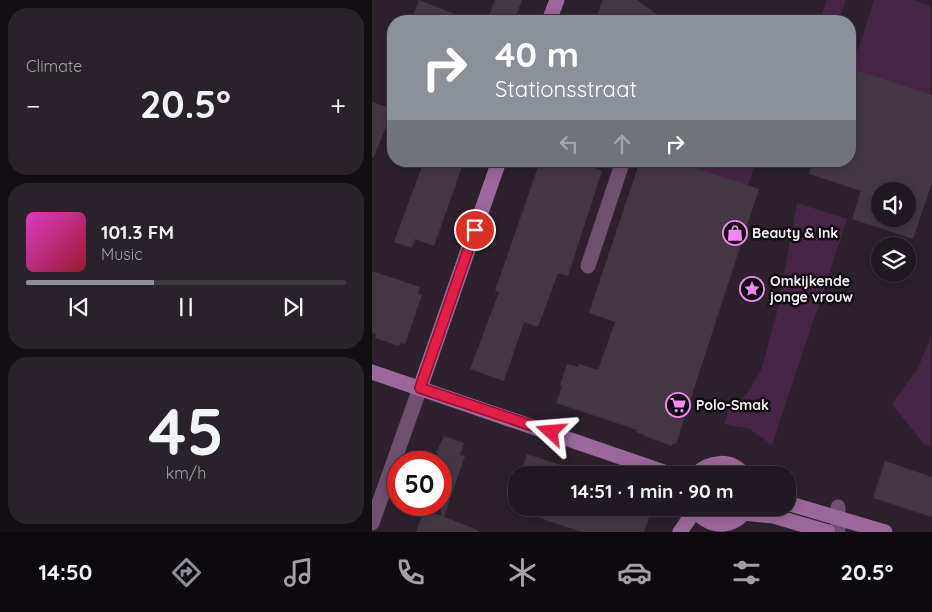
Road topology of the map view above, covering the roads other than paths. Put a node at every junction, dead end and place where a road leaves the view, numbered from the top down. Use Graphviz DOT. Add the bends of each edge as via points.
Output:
graph roads {
  1 [pos="557,0"];
  2 [pos="551,15"];
  3 [pos="497,167"];
  4 [pos="621,167"];
  5 [pos="588,266"];
  6 [pos="372,372"];
  7 [pos="420,388"];
  8 [pos="647,466"];
  9 [pos="707,466"];
  10 [pos="734,466"];
  11 [pos="796,506"];
  12 [pos="691,516"];
  13 [pos="700,516"];
  14 [pos="738,516"];
  15 [pos="773,516"];
  16 [pos="838,519"];
  17 [pos="372,523"];
  18 [pos="708,528"];
  19 [pos="680,532"];
  20 [pos="828,532"];
  21 [pos="885,532"];
  1 -- 2 [label="main road"];
  3 -- 7 [label="main road"];
  4 -- 5 [label="street"];
  6 -- 7 [label="main road"];
  7 -- 8 [label="main road"];
  7 -- 17 [label="street"];
  9 -- 10 [label="main road" via="717,463"];
  11 -- 16 [label="main road"];
  12 -- 19 [label="main road"];
  13 -- 18 [label="main road"];
  14 -- 18 [label="main road" via="732,522"];
  15 -- 20 [label="main road"];
  16 -- 21 [label="main road"];
}
